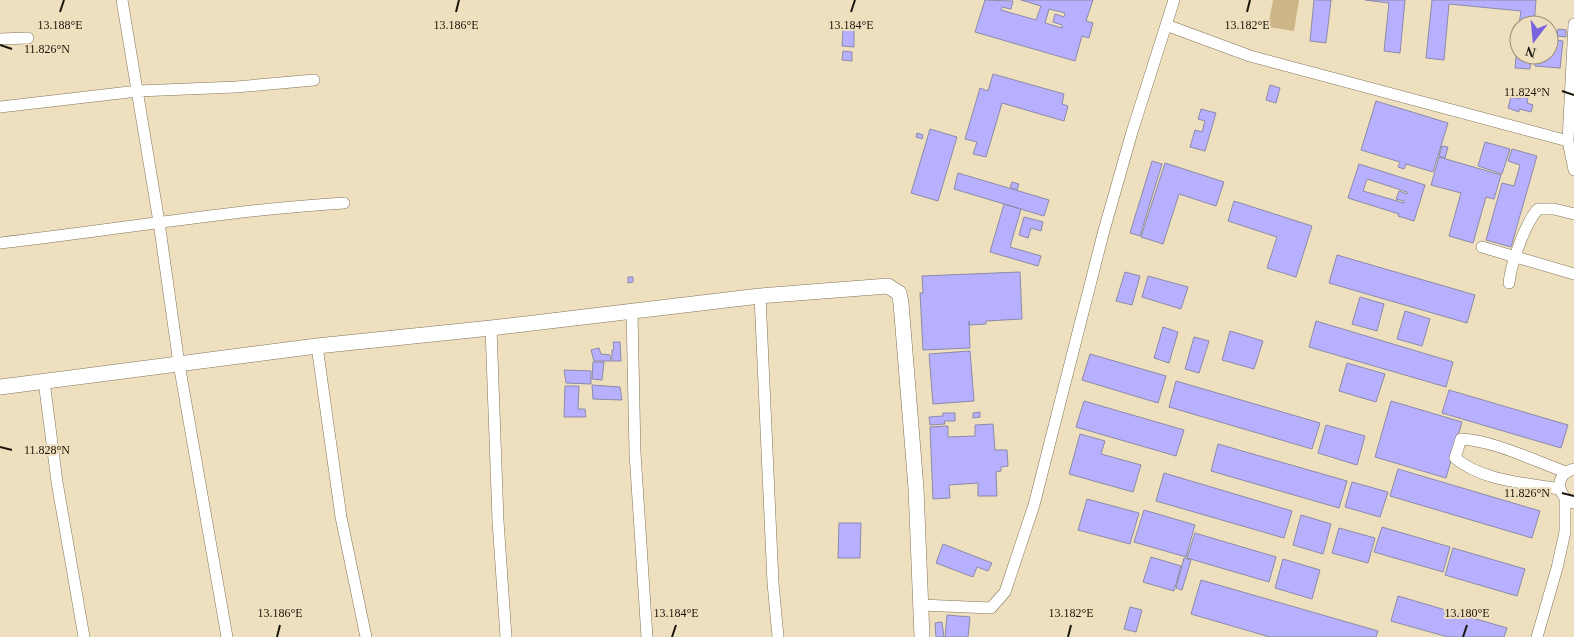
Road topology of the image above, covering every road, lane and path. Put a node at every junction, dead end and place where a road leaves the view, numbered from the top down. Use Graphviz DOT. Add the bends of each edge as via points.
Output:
graph roads {
  1 [pos="122,0"];
  2 [pos="1174,0"];
  3 [pos="1574,24"];
  4 [pos="1166,26"];
  5 [pos="28,38"];
  6 [pos="0,39"];
  7 [pos="314,80"];
  8 [pos="138,91"];
  9 [pos="0,106"];
  10 [pos="1568,141"];
  11 [pos="1574,170"];
  12 [pos="344,203"];
  13 [pos="1574,214"];
  14 [pos="159,222"];
  15 [pos="0,243"];
  16 [pos="1482,247"];
  17 [pos="1514,258"];
  18 [pos="1574,274"];
  19 [pos="1508,283"];
  20 [pos="760,296"];
  21 [pos="632,312"];
  22 [pos="491,328"];
  23 [pos="318,346"];
  24 [pos="179,364"];
  25 [pos="44,381"];
  26 [pos="0,387"];
  27 [pos="1570,471"];
  28 [pos="1566,497"];
  29 [pos="1574,514"];
  30 [pos="1565,532"];
  31 [pos="920,605"];
  32 [pos="84,637"];
  33 [pos="227,637"];
  34 [pos="366,637"];
  35 [pos="506,637"];
  36 [pos="647,637"];
  37 [pos="778,637"];
  38 [pos="922,637"];
  39 [pos="1537,637"];
  1 -- 8 [label="street"];
  2 -- 4 [label="street"];
  3 -- 10 [label="street"];
  4 -- 10 [label="street" via="1250,56"];
  4 -- 31 [label="street" via="1103,234 1034,504 1005,592 991,608"];
  5 -- 6 [label="street"];
  7 -- 8 [label="street"];
  8 -- 9 [label="street"];
  8 -- 14 [label="street"];
  10 -- 11 [label="street"];
  12 -- 14 [label="street"];
  13 -- 17 [label="street" via="1538,209"];
  14 -- 15 [label="street"];
  14 -- 24 [label="street"];
  16 -- 17 [label="street"];
  17 -- 18 [label="street"];
  17 -- 19 [label="street"];
  20 -- 21 [label="main road"];
  20 -- 31 [label="main road" via="888,286 899,293 916,488"];
  20 -- 37 [label="street"];
  21 -- 22 [label="main road"];
  21 -- 36 [label="street" via="635,453"];
  22 -- 23 [label="main road"];
  22 -- 35 [label="street"];
  23 -- 24 [label="main road"];
  23 -- 34 [label="street" via="341,516"];
  24 -- 25 [label="main road"];
  24 -- 33 [label="street"];
  25 -- 26 [label="main road"];
  25 -- 32 [label="street" via="57,482"];
  27 -- 28 [label="street" via="1560,480"];
  27 -- 28 [label="street" via="1472,439 1461,439 1455,458 1493,477"];
  28 -- 30 [label="street"];
  29 -- 30 [label="street"];
  30 -- 39 [label="street"];
  31 -- 38 [label="main road"];
}
